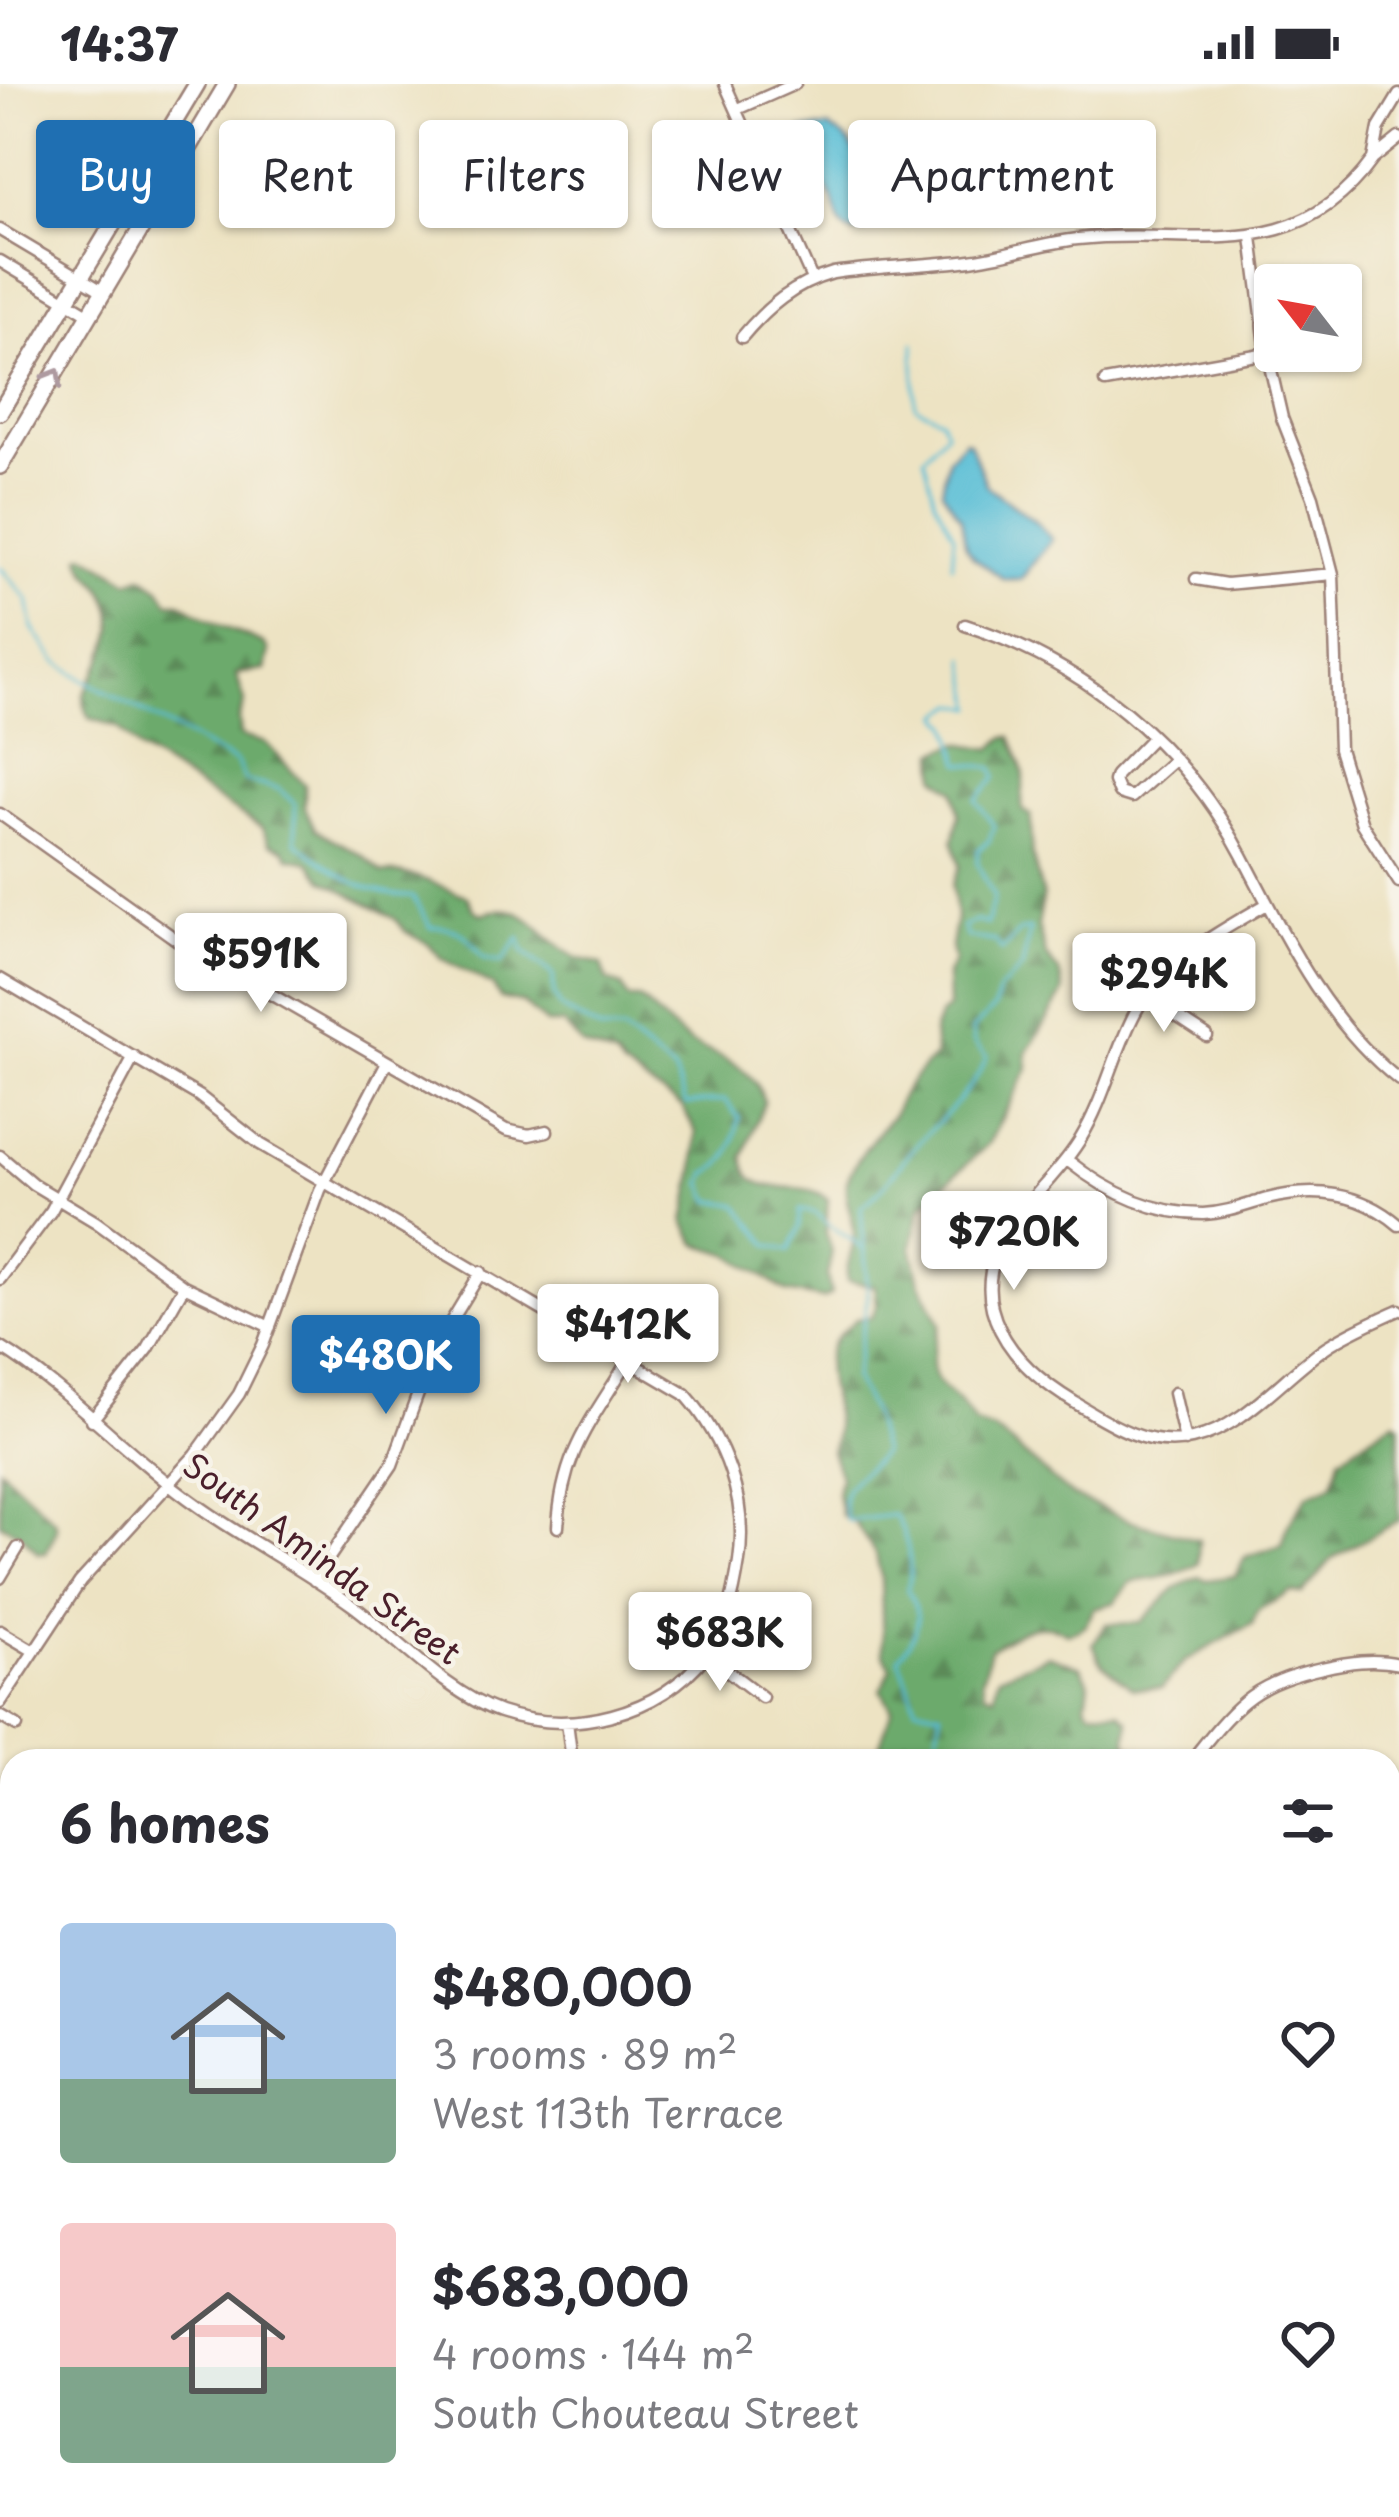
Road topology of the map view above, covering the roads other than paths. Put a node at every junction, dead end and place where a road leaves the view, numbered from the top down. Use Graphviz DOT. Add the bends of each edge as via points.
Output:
graph roads {
  1 [pos="197,84"];
  2 [pos="227,84"];
  3 [pos="725,84"];
  4 [pos="795,84"];
  5 [pos="1399,95"];
  6 [pos="738,110"];
  7 [pos="1399,138"];
  8 [pos="1373,159"];
  9 [pos="0,230"];
  10 [pos="1252,238"];
  11 [pos="0,261"];
  12 [pos="1255,264"];
  13 [pos="80,278"];
  14 [pos="812,279"];
  15 [pos="104,292"];
  16 [pos="66,301"];
  17 [pos="90,315"];
  18 [pos="742,337"];
  19 [pos="1254,355"];
  20 [pos="1271,372"];
  21 [pos="1105,382"];
  22 [pos="0,412"];
  23 [pos="0,466"];
  24 [pos="1333,574"];
  25 [pos="1196,579"];
  26 [pos="965,626"];
  27 [pos="1153,737"];
  28 [pos="1174,759"];
  29 [pos="0,814"];
  30 [pos="1399,882"];
  31 [pos="1267,904"];
  32 [pos="4,981"];
  33 [pos="1146,995"];
  34 [pos="0,997"];
  35 [pos="1207,1036"];
  36 [pos="134,1057"];
  37 [pos="387,1062"];
  38 [pos="1399,1080"];
  39 [pos="547,1131"];
  40 [pos="0,1156"];
  41 [pos="1066,1160"];
  42 [pos="324,1182"];
  43 [pos="57,1199"];
  44 [pos="1399,1225"];
  45 [pos="481,1272"];
  46 [pos="0,1279"];
  47 [pos="184,1286"];
  48 [pos="1399,1310"];
  49 [pos="270,1328"];
  50 [pos="0,1347"];
  51 [pos="629,1359"];
  52 [pos="1174,1393"];
  53 [pos="92,1420"];
  54 [pos="1185,1441"];
  55 [pos="168,1483"];
  56 [pos="558,1527"];
  57 [pos="18,1548"];
  58 [pos="0,1578"];
  59 [pos="314,1580"];
  60 [pos="0,1630"];
  61 [pos="34,1651"];
  62 [pos="707,1655"];
  63 [pos="1399,1664"];
  64 [pos="762,1697"];
  65 [pos="0,1703"];
  66 [pos="0,1716"];
  67 [pos="566,1721"];
  68 [pos="17,1726"];
  69 [pos="570,1749"];
  70 [pos="1200,1749"];
  1 -- 13 [label="main road"];
  2 -- 15 [label="main road"];
  3 -- 6 [label="street"];
  4 -- 6 [label="street"];
  5 -- 8 [label="street" via="1379,128"];
  6 -- 14 [label="street"];
  7 -- 8 [label="street"];
  8 -- 10 [label="street" via="1319,213"];
  9 -- 13 [label="street"];
  10 -- 12 [label="street"];
  10 -- 14 [label="street" via="1089,238"];
  11 -- 16 [label="street"];
  13 -- 15 [label="street"];
  13 -- 16 [label="main road"];
  14 -- 18 [label="street" via="776,301"];
  15 -- 17 [label="main road"];
  16 -- 17 [label="street"];
  16 -- 22 [label="main road"];
  23 -- 17 [label="main road, one-way"];
  19 -- 21 [label="street"];
  20 -- 24 [label="street"];
  24 -- 25 [label="street" via="1226,584"];
  24 -- 30 [label="street" via="1339,749 1362,824"];
  26 -- 27 [label="street" via="1076,674"];
  27 -- 28 [label="street"];
  27 -- 28 [label="street" via="1116,775 1119,793 1132,797"];
  28 -- 31 [label="street" via="1213,808"];
  29 -- 37 [label="street" via="177,940"];
  31 -- 33 [label="street" via="1196,946"];
  31 -- 38 [label="street" via="1335,1016"];
  32 -- 34 [label="street"];
  32 -- 36 [label="street"];
  33 -- 35 [label="street"];
  33 -- 41 [label="street"];
  36 -- 42 [label="street"];
  36 -- 43 [label="street"];
  37 -- 39 [label="street" via="506,1130"];
  37 -- 42 [label="street"];
  40 -- 43 [label="street"];
  41 -- 44 [label="street" via="1120,1196 1159,1209 1207,1214 1327,1193 1370,1205"];
  41 -- 54 [label="street" via="999,1247 994,1317 1016,1358 1052,1389 1117,1428"];
  42 -- 45 [label="street"];
  42 -- 49 [label="street"];
  43 -- 46 [label="street"];
  43 -- 47 [label="street"];
  45 -- 51 [label="street"];
  45 -- 59 [label="street" via="434,1350 392,1465"];
  47 -- 49 [label="street"];
  47 -- 53 [label="street"];
  48 -- 54 [label="street" via="1328,1346 1228,1424"];
  49 -- 55 [label="street" via="239,1394"];
  50 -- 53 [label="street, South Aminda Street"];
  51 -- 56 [label="street" via="567,1465"];
  51 -- 62 [label="street" via="686,1394 730,1466 742,1538 727,1615"];
  52 -- 54 [label="street"];
  53 -- 55 [label="street, South Aminda Street"];
  55 -- 59 [label="street, South Aminda Street"];
  55 -- 61 [label="street" via="80,1582"];
  57 -- 58 [label="street"];
  59 -- 67 [label="street, South Aminda Street" via="460,1691 499,1712"];
  60 -- 61 [label="street"];
  61 -- 65 [label="street"];
  62 -- 64 [label="street"];
  62 -- 67 [label="street, South Aminda Street" via="647,1703"];
  63 -- 70 [label="street" via="1359,1661 1264,1684"];
  66 -- 68 [label="street"];
  67 -- 69 [label="street"];
}
